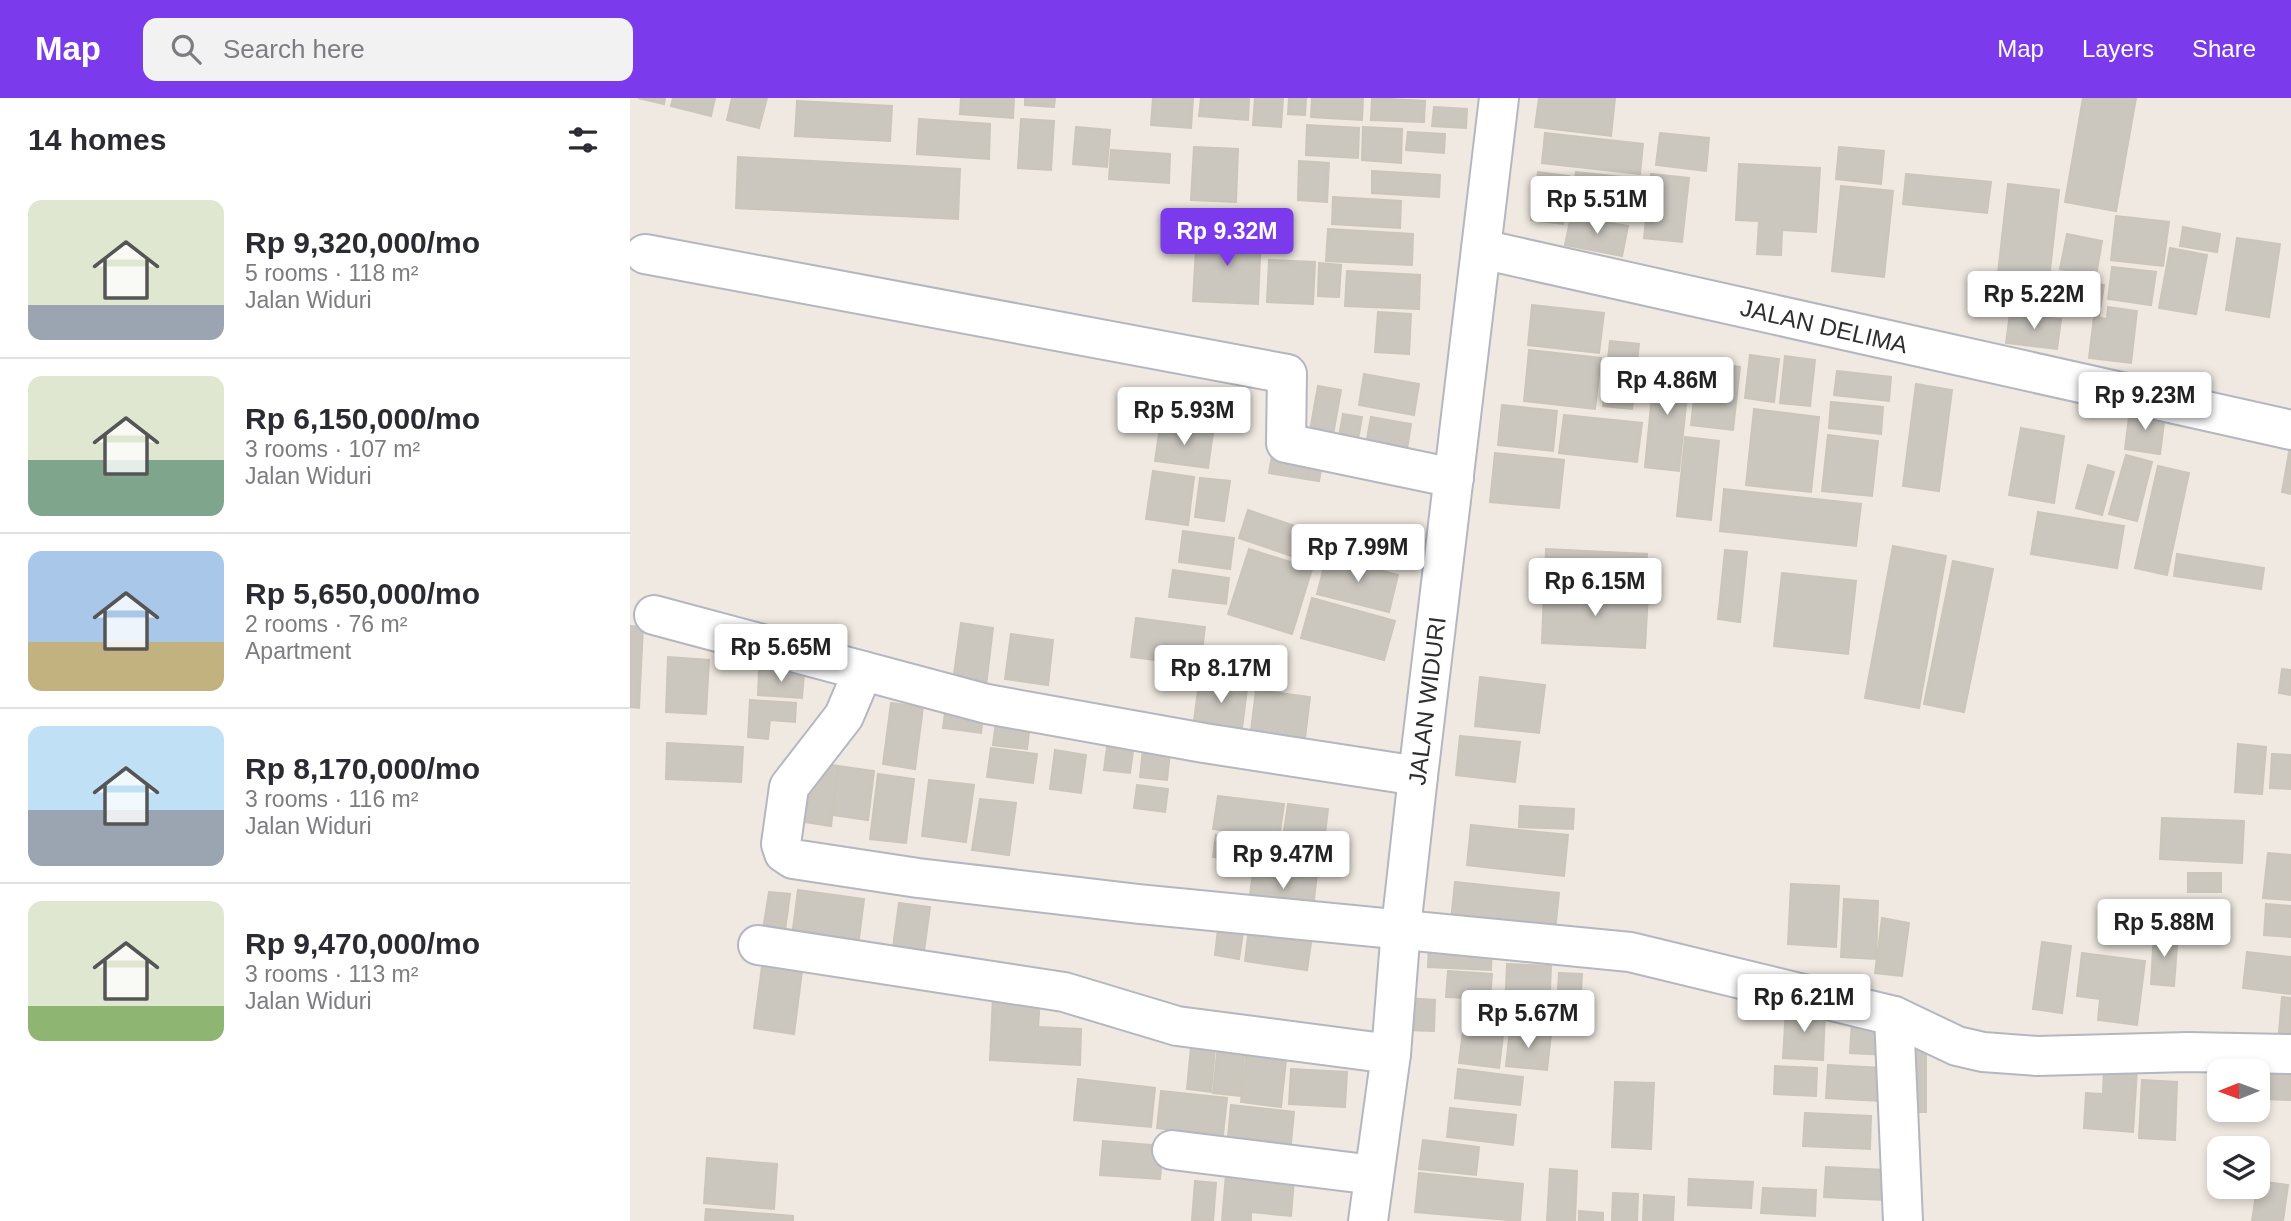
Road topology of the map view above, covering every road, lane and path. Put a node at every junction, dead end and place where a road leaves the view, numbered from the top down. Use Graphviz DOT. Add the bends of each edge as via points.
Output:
graph roads {
  1 [pos="1499,98"];
  2 [pos="1481,249"];
  3 [pos="645,254"];
  4 [pos="2291,430"];
  5 [pos="1454,478"];
  6 [pos="654,615"];
  7 [pos="863,671"];
  8 [pos="1418,776"];
  9 [pos="1401,928"];
  10 [pos="758,945"];
  11 [pos="1894,1016"];
  12 [pos="1391,1054"];
  13 [pos="2291,1054"];
  14 [pos="1172,1150"];
  15 [pos="1374,1175"];
  16 [pos="1368,1221"];
  17 [pos="1903,1221"];
  1 -- 2 [label="street, JALAN WIDURI"];
  2 -- 4 [label="street, JALAN DELIMA"];
  2 -- 5 [label="street, JALAN WIDURI"];
  3 -- 5 [label="street" via="1287,373 1286,443"];
  5 -- 8 [label="street, JALAN WIDURI"];
  6 -- 7 [label="street"];
  7 -- 8 [label="street" via="1000,706"];
  7 -- 9 [label="street" via="844,716 789,788 781,844 783,853 793,859 1139,904"];
  8 -- 9 [label="street, JALAN WIDURI"];
  9 -- 11 [label="street" via="1630,952"];
  9 -- 12 [label="street, JALAN WIDURI"];
  10 -- 12 [label="street" via="1064,992 1177,1026"];
  11 -- 13 [label="street" via="1957,1046 1983,1052 2036,1056"];
  11 -- 17 [label="street"];
  12 -- 15 [label="street, JALAN WIDURI"];
  14 -- 15 [label="street"];
  15 -- 16 [label="street, JALAN WIDURI"];
}
